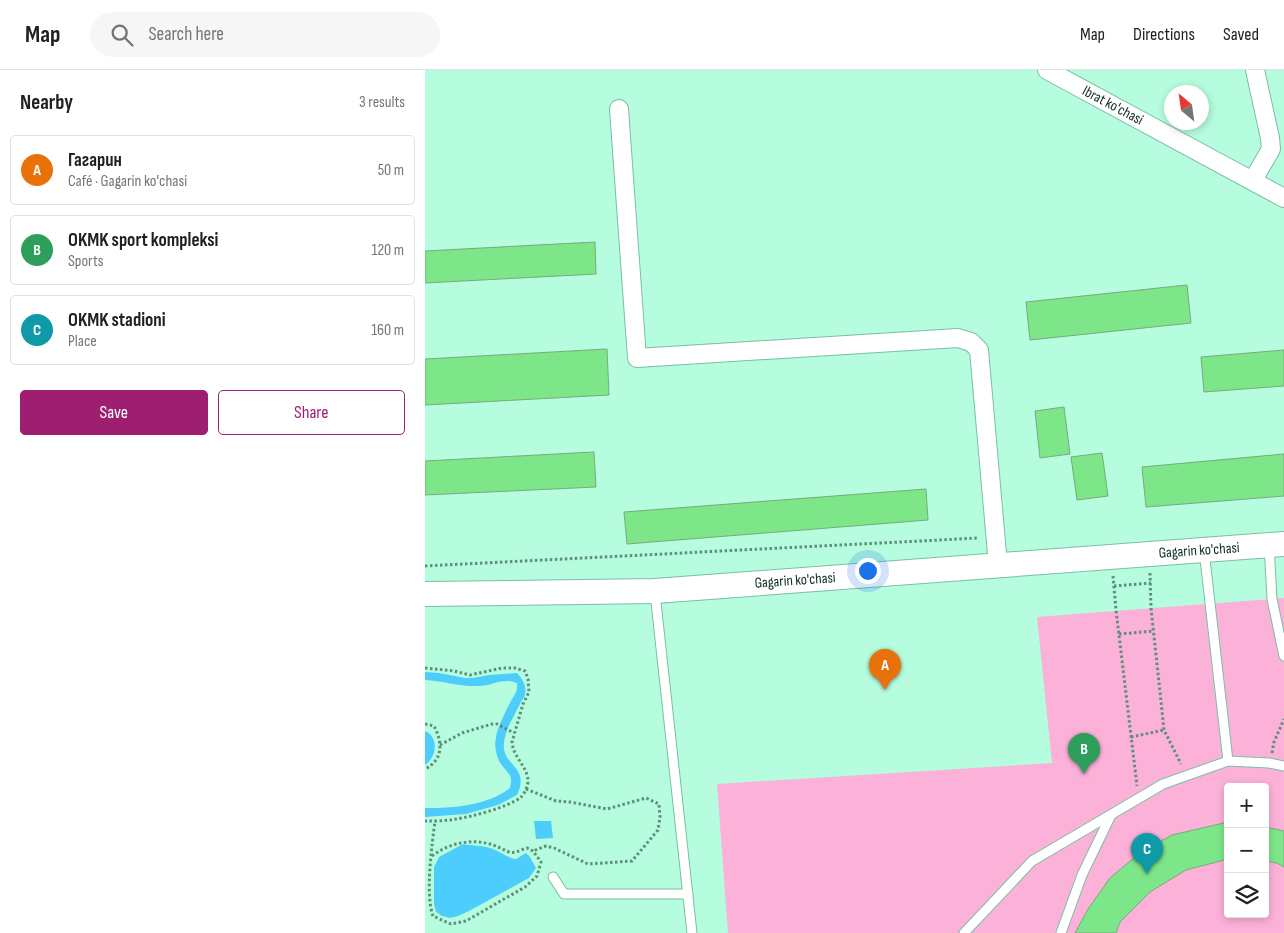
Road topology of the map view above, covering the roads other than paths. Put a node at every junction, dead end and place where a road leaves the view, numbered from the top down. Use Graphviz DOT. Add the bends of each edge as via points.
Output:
graph roads {
  1 [pos="1047,70"];
  2 [pos="1255,70"];
  3 [pos="619,109"];
  4 [pos="1253,180"];
  5 [pos="1284,198"];
  6 [pos="1276,544"];
  7 [pos="1204,549"];
  8 [pos="998,565"];
  9 [pos="655,591"];
  10 [pos="425,594"];
  11 [pos="1284,656"];
  12 [pos="1228,761"];
  13 [pos="1284,766"];
  14 [pos="1111,815"];
  15 [pos="553,877"];
  16 [pos="688,894"];
  17 [pos="692,933"];
  18 [pos="965,933"];
  19 [pos="1061,933"];
  1 -- 4 [label="street, Ibrat ko'chasi"];
  2 -- 4 [label="street" via="1271,149"];
  3 -- 8 [label="street" via="637,358 958,338 971,342 979,350"];
  4 -- 5 [label="street, Ibrat ko'chasi"];
  6 -- 7 [label="street, Gagarin ko'chasi"];
  6 -- 11 [label="lane" via="1272,599"];
  7 -- 8 [label="street, Gagarin ko'chasi"];
  7 -- 12 [label="lane"];
  8 -- 9 [label="street, Gagarin ko'chasi"];
  9 -- 10 [label="street, Gagarin ko'chasi"];
  9 -- 16 [label="lane"];
  12 -- 13 [label="lane"];
  12 -- 14 [label="lane" via="1163,784"];
  14 -- 18 [label="lane" via="1032,861"];
  14 -- 19 [label="lane" via="1082,875"];
  15 -- 16 [label="lane" via="564,894"];
  16 -- 17 [label="lane"];
}
